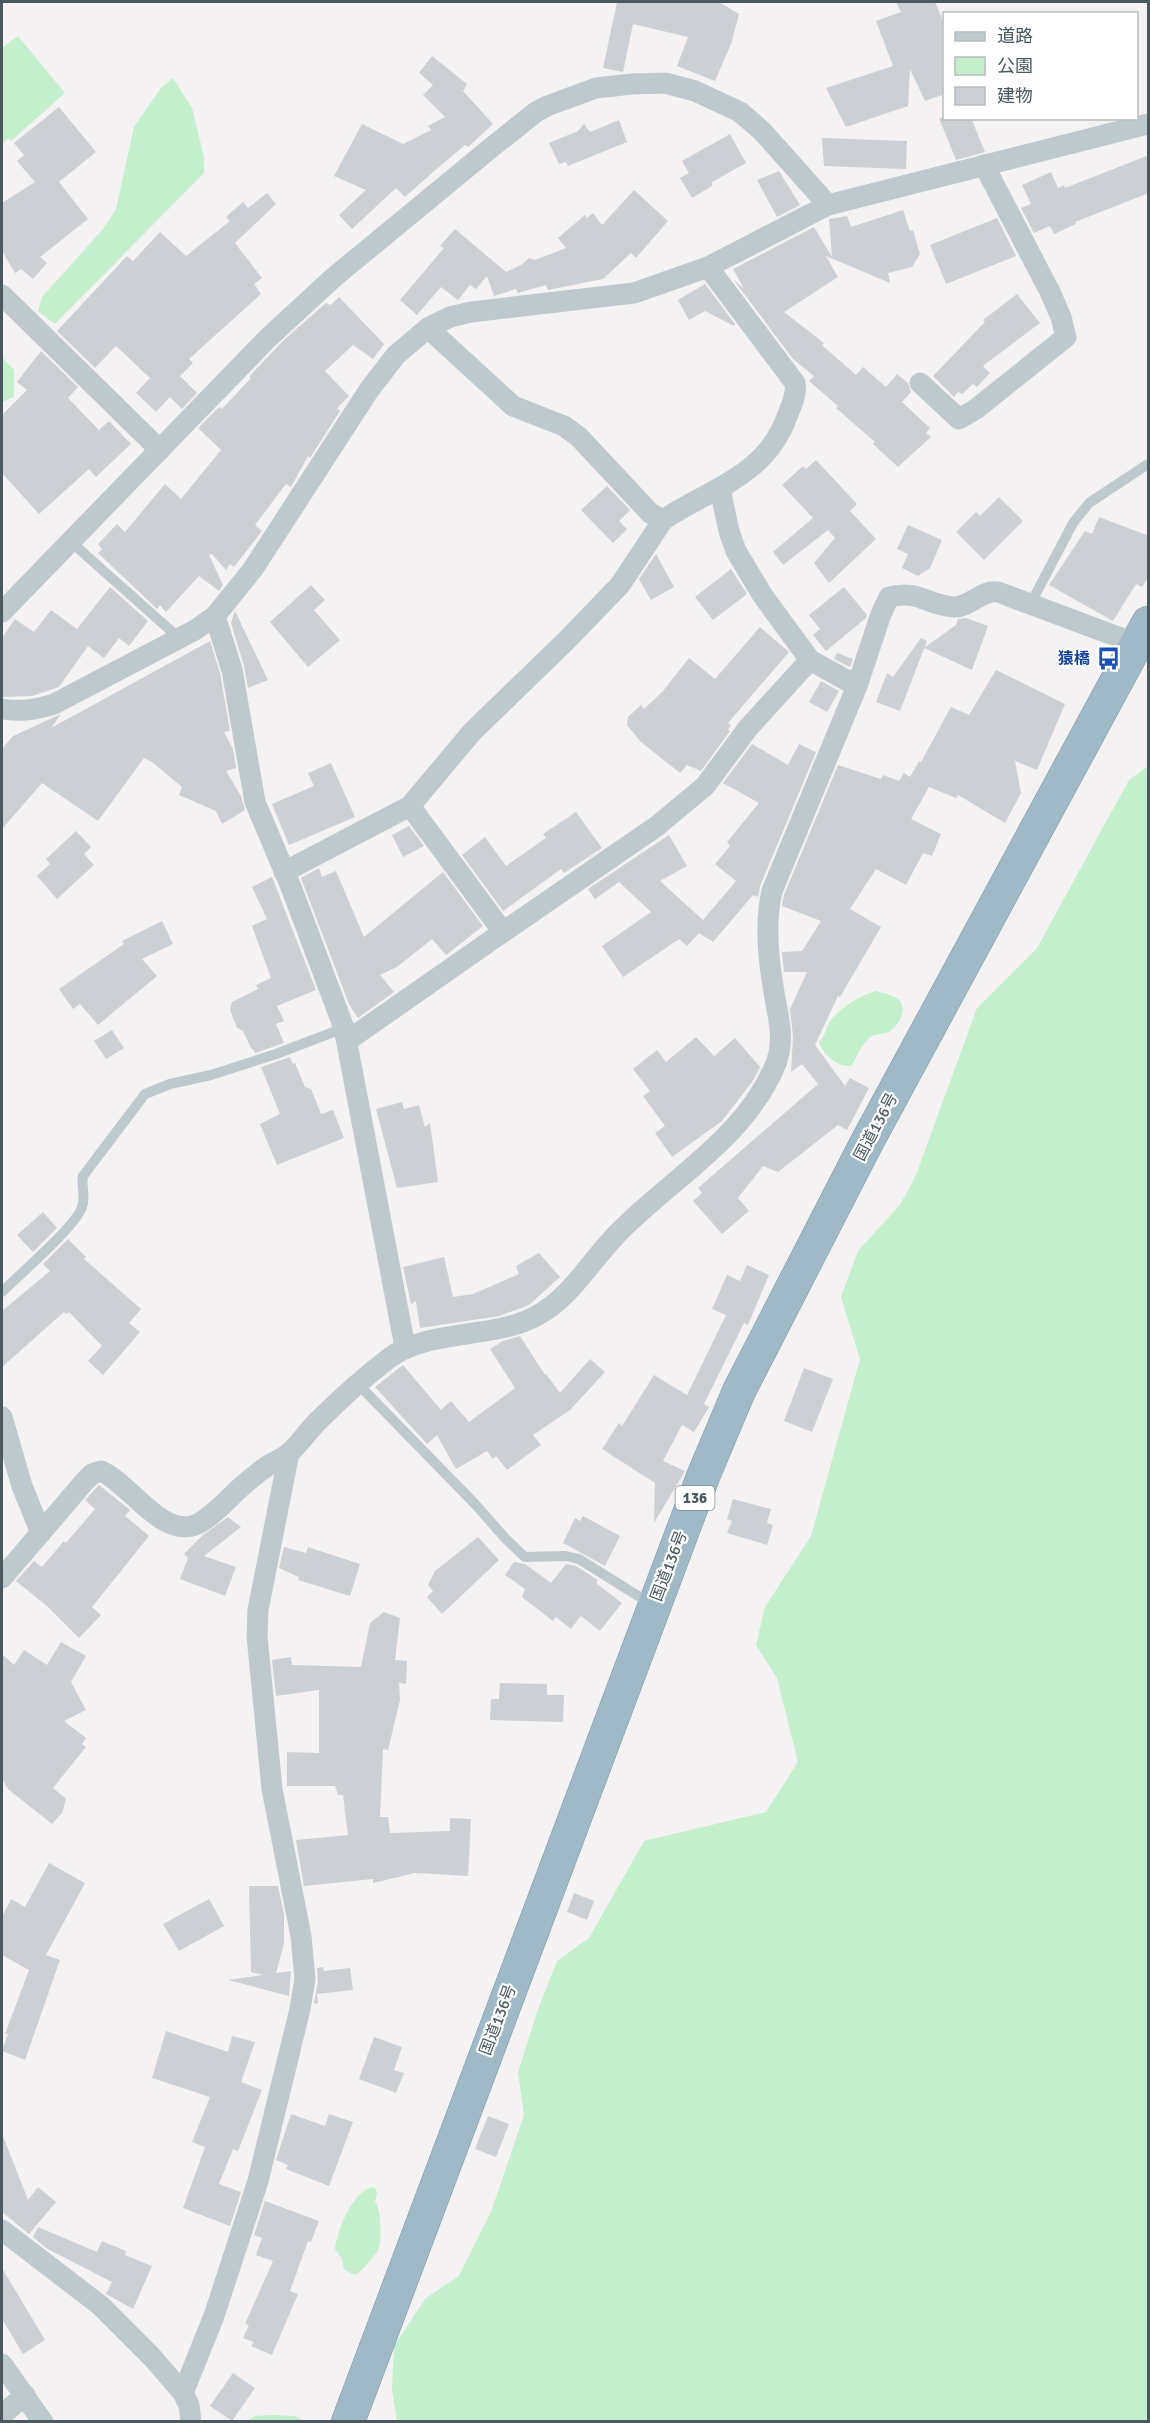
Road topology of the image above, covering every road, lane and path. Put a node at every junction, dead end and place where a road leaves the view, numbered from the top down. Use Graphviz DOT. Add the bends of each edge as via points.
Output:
graph roads {
  1 [pos="1149,124"];
  2 [pos="984,165"];
  3 [pos="828,205"];
  4 [pos="708,267"];
  5 [pos="2,295"];
  6 [pos="428,328"];
  7 [pos="920,383"];
  8 [pos="160,450"];
  9 [pos="1149,464"];
  10 [pos="720,489"];
  11 [pos="663,520"];
  12 [pos="70,541"];
  13 [pos="1031,603"];
  14 [pos="2,612"];
  15 [pos="215,616"];
  16 [pos="1143,634"];
  17 [pos="179,638"];
  18 [pos="810,660"];
  19 [pos="857,686"];
  20 [pos="2,709"];
  21 [pos="410,806"];
  22 [pos="284,872"];
  23 [pos="503,932"];
  24 [pos="345,1034"];
  25 [pos="2,1292"];
  26 [pos="405,1347"];
  27 [pos="358,1384"];
  28 [pos="2,1417"];
  29 [pos="289,1453"];
  30 [pos="41,1533"];
  31 [pos="2,1578"];
  32 [pos="654,1605"];
  33 [pos="2,2230"];
  34 [pos="2,2364"];
  35 [pos="183,2393"];
  36 [pos="25,2395"];
  37 [pos="2,2415"];
  38 [pos="43,2421"];
  39 [pos="190,2421"];
  40 [pos="348,2421"];
  1 -- 2 [label="street"];
  2 -- 3 [label="street"];
  2 -- 7 [label="street" via="1050,292 1066,336 959,419"];
  3 -- 4 [label="street"];
  3 -- 8 [label="street" via="740,112 695,91 665,83 632,84 596,88 565,99 536,112 333,278"];
  4 -- 6 [label="street" via="634,293 471,312"];
  4 -- 10 [label="street" via="795,383 796,390 785,425 764,458"];
  5 -- 8 [label="street"];
  6 -- 11 [label="street" via="513,406 564,426 579,437 650,513"];
  6 -- 15 [label="street" via="396,355 369,390 253,569"];
  8 -- 12 [label="street"];
  9 -- 13 [label="lane" via="1089,503 1073,523"];
  10 -- 11 [label="street"];
  10 -- 18 [label="street" via="736,551"];
  11 -- 21 [label="street" via="620,585 472,732"];
  12 -- 14 [label="street"];
  12 -- 17 [label="lane"];
  13 -- 16 [label="street"];
  13 -- 19 [label="street" via="992,591 952,607 911,594 889,597"];
  15 -- 17 [label="street"];
  15 -- 22 [label="street" via="232,670 255,802"];
  16 -- 32 [label="highway, 国道136号 / 136" via="873,1132 739,1391"];
  17 -- 20 [label="street" via="54,704 34,711"];
  18 -- 19 [label="street"];
  18 -- 23 [label="street" via="748,728 705,786 657,826"];
  19 -- 26 [label="street" via="768,908 772,981 782,1032 780,1051 763,1089 730,1131 620,1231 552,1306 516,1324"];
  21 -- 22 [label="street"];
  21 -- 23 [label="street"];
  22 -- 24 [label="street"];
  23 -- 24 [label="street"];
  24 -- 25 [label="lane" via="145,1094 83,1176 85,1199 81,1211"];
  24 -- 26 [label="street"];
  26 -- 27 [label="street"];
  27 -- 29 [label="street"];
  27 -- 32 [label="lane" via="525,1557 579,1559"];
  28 -- 30 [label="street" via="22,1486"];
  29 -- 30 [label="street" via="256,1474 202,1522 181,1527 165,1522 100,1470 85,1481"];
  29 -- 35 [label="street" via="258,1610 257,1636 272,1789 301,1936 305,1979 258,2181 214,2316"];
  30 -- 31 [label="street"];
  32 -- 40 [label="highway, 国道136号 / 136"];
  33 -- 35 [label="street" via="101,2306"];
  34 -- 36 [label="street"];
  35 -- 39 [label="street"];
  36 -- 37 [label="street"];
  36 -- 38 [label="street"];
}
